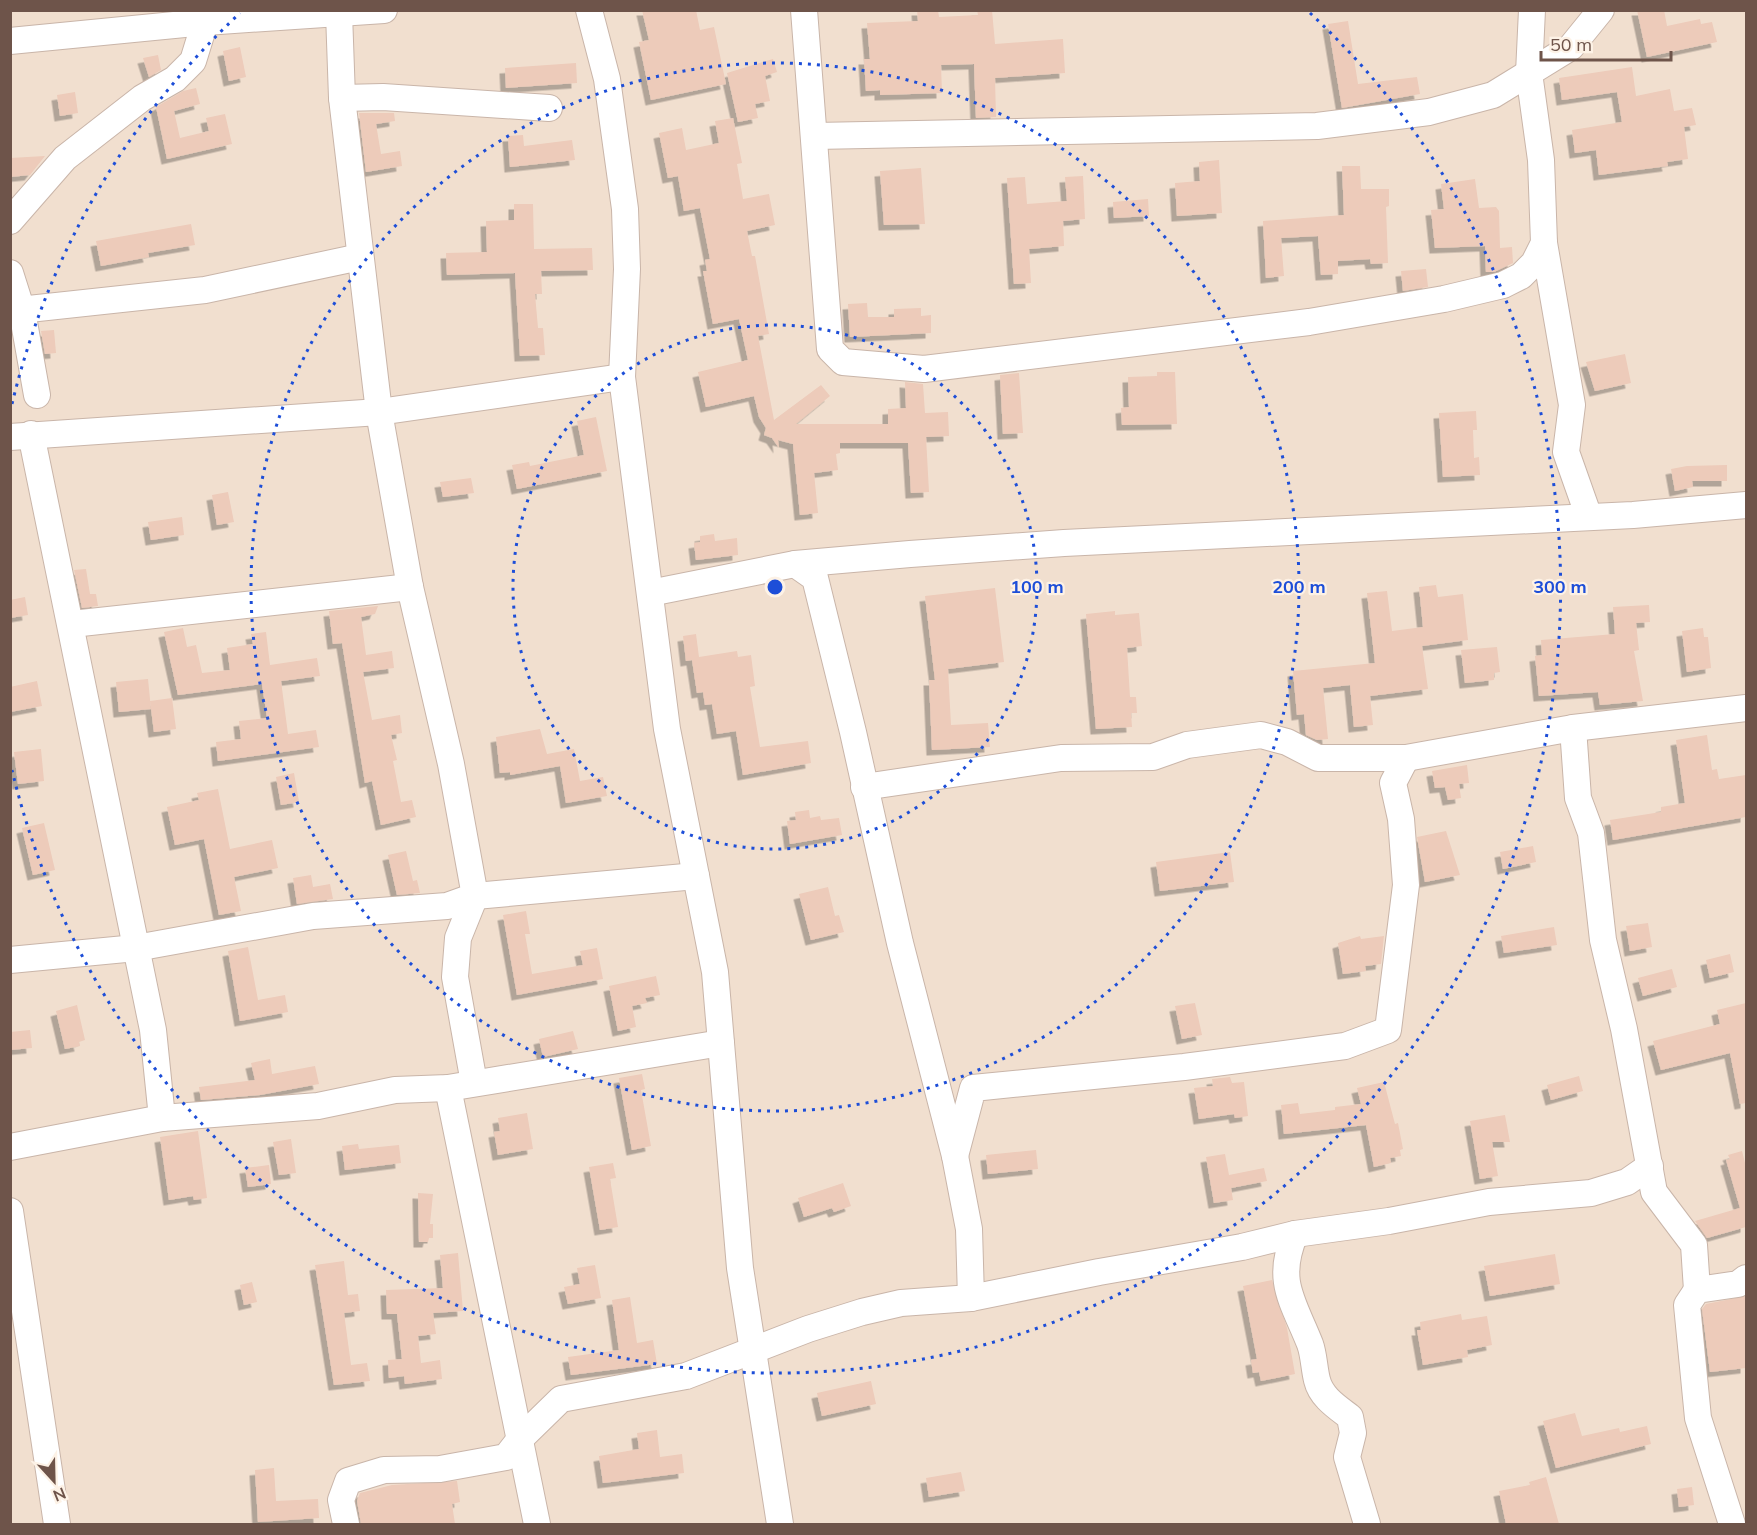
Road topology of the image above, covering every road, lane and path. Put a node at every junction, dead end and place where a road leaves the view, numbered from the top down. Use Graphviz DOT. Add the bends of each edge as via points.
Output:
graph roads {
  1 [pos="384,10"];
  2 [pos="589,10"];
  3 [pos="804,10"];
  4 [pos="1532,10"];
  5 [pos="1601,10"];
  6 [pos="339,13"];
  7 [pos="211,16"];
  8 [pos="10,41"];
  9 [pos="1529,73"];
  10 [pos="342,98"];
  11 [pos="549,108"];
  12 [pos="814,136"];
  13 [pos="10,221"];
  14 [pos="1544,243"];
  15 [pos="360,257"];
  16 [pos="10,273"];
  17 [pos="16,311"];
  18 [pos="622,378"];
  19 [pos="37,395"];
  20 [pos="379,412"];
  21 [pos="21,435"];
  22 [pos="1746,505"];
  23 [pos="1589,517"];
  24 [pos="795,564"];
  25 [pos="410,587"];
  26 [pos="650,593"];
  27 [pos="72,624"];
  28 [pos="1746,708"];
  29 [pos="1573,728"];
  30 [pos="1406,758"];
  31 [pos="864,786"];
  32 [pos="696,876"];
  33 [pos="475,896"];
  34 [pos="136,948"];
  35 [pos="10,960"];
  36 [pos="721,1043"];
  37 [pos="474,1083"];
  38 [pos="448,1089"];
  39 [pos="162,1118"];
  40 [pos="10,1147"];
  41 [pos="955,1156"];
  42 [pos="1650,1166"];
  43 [pos="10,1211"];
  44 [pos="1295,1234"];
  45 [pos="1746,1278"];
  46 [pos="1697,1290"];
  47 [pos="972,1299"];
  48 [pos="752,1350"];
  49 [pos="520,1439"];
  50 [pos="56,1524"];
  51 [pos="346,1524"];
  52 [pos="537,1524"];
  53 [pos="780,1524"];
  54 [pos="1368,1524"];
  55 [pos="1732,1524"];
  1 -- 6 [label="street"];
  2 -- 18 [label="street" via="607,79 625,209 627,268"];
  3 -- 12 [label="street"];
  4 -- 9 [label="street"];
  5 -- 9 [label="street" via="1571,47"];
  6 -- 7 [label="street"];
  6 -- 10 [label="street"];
  7 -- 8 [label="street"];
  7 -- 13 [label="street" via="193,60 175,79 142,98 73,151"];
  9 -- 12 [label="street" via="1493,95 1429,112 1317,126"];
  9 -- 14 [label="street" via="1541,160"];
  10 -- 11 [label="street"];
  10 -- 15 [label="street"];
  12 -- 14 [label="street" via="830,349 843,362 924,369 1387,309 1503,285 1521,276 1534,263"];
  14 -- 23 [label="street" via="1572,405 1566,452"];
  15 -- 17 [label="street" via="205,290"];
  15 -- 20 [label="street"];
  16 -- 17 [label="street"];
  17 -- 19 [label="street"];
  18 -- 20 [label="street"];
  18 -- 26 [label="street"];
  20 -- 21 [label="street"];
  20 -- 25 [label="street"];
  21 -- 27 [label="street"];
  22 -- 23 [label="street"];
  23 -- 24 [label="street" via="1064,543"];
  24 -- 26 [label="street"];
  24 -- 31 [label="street" via="815,578"];
  25 -- 27 [label="street"];
  25 -- 33 [label="street" via="451,764"];
  26 -- 32 [label="street" via="667,729"];
  27 -- 34 [label="street"];
  28 -- 29 [label="street"];
  29 -- 30 [label="street"];
  29 -- 42 [label="street" via="1578,798 1592,833 1603,940"];
  30 -- 31 [label="street" via="1318,758 1287,742 1261,735 1187,746 1154,757 1061,758"];
  30 -- 41 [label="street" via="1393,783 1401,819 1406,885 1388,1030 1345,1046 973,1088"];
  31 -- 41 [label="street"];
  32 -- 33 [label="street"];
  32 -- 36 [label="street" via="715,972"];
  33 -- 34 [label="street" via="447,906 313,916"];
  33 -- 37 [label="street" via="458,938 455,977"];
  34 -- 35 [label="street"];
  34 -- 39 [label="street" via="153,1030"];
  36 -- 37 [label="street"];
  36 -- 48 [label="street" via="740,1268"];
  37 -- 38 [label="street"];
  38 -- 39 [label="street" via="395,1090 318,1106"];
  38 -- 49 [label="street"];
  39 -- 40 [label="street"];
  41 -- 47 [label="street" via="969,1229"];
  42 -- 44 [label="street" via="1627,1182 1591,1193 1489,1202"];
  42 -- 46 [label="street" via="1654,1192 1694,1245"];
  43 -- 50 [label="street"];
  44 -- 47 [label="street"];
  44 -- 54 [label="street" via="1285,1257 1288,1293 1311,1345 1317,1382 1326,1398 1350,1418 1353,1433 1347,1457"];
  45 -- 46 [label="street" via="1737,1284"];
  46 -- 55 [label="street" via="1687,1305 1698,1418"];
  47 -- 48 [label="street" via="882,1307"];
  48 -- 49 [label="street" via="686,1376 561,1399"];
  48 -- 53 [label="street"];
  49 -- 51 [label="street" via="506,1457 440,1469 384,1470 348,1481 341,1500"];
  49 -- 52 [label="street"];
}
